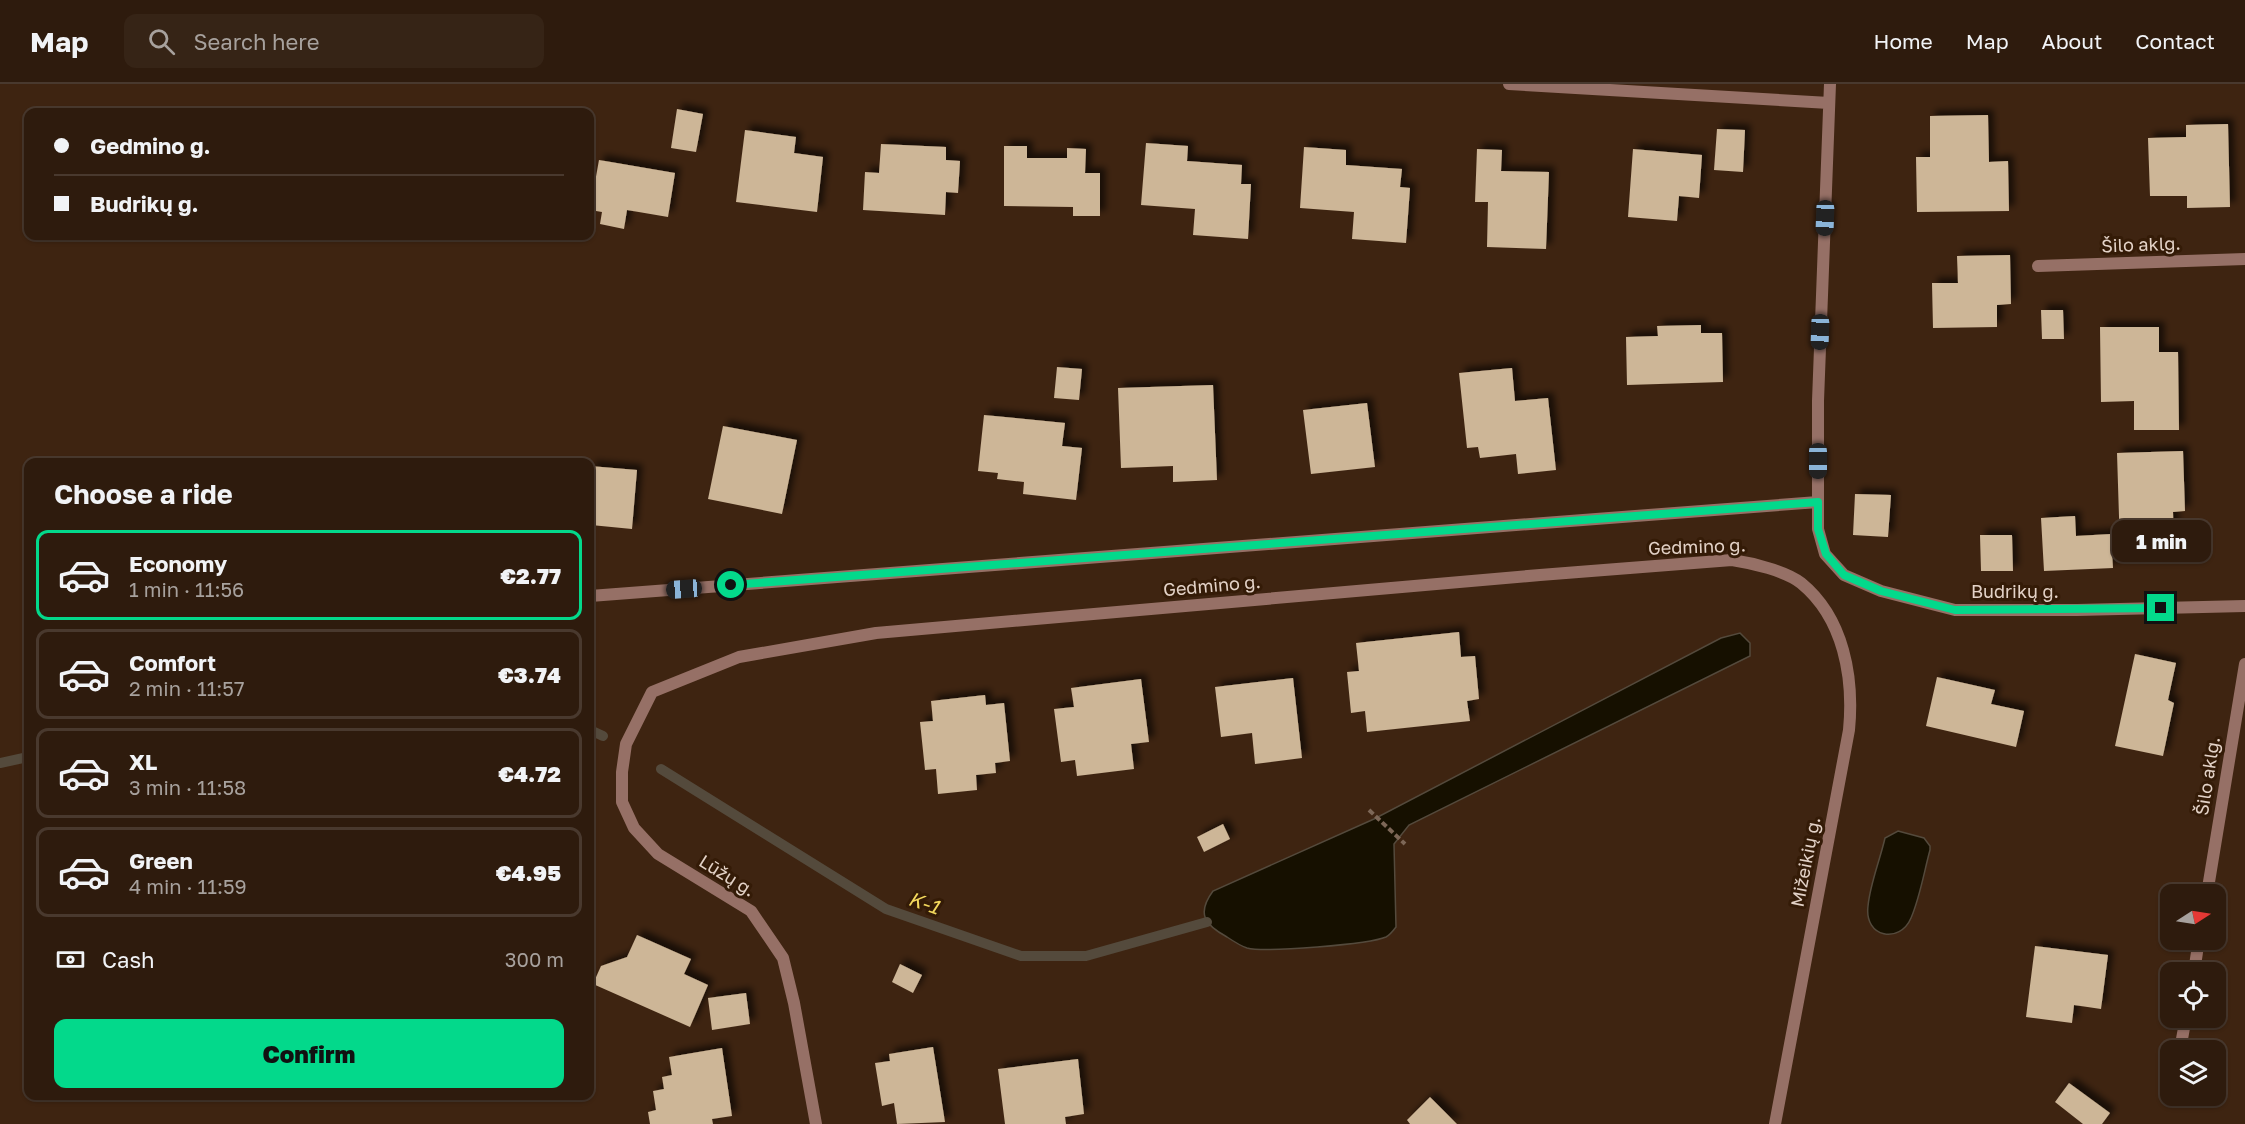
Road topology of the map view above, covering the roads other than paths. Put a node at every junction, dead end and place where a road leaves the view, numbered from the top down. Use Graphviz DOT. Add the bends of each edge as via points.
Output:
graph roads {
  1 [pos="1509,84"];
  2 [pos="1830,84"];
  3 [pos="1829,103"];
  4 [pos="2245,259"];
  5 [pos="2038,266"];
  6 [pos="1818,502"];
  7 [pos="594,596"];
  8 [pos="2245,606"];
  9 [pos="1826,609"];
  10 [pos="2245,664"];
  11 [pos="626,744"];
  12 [pos="2208,884"];
  13 [pos="816,1124"];
  14 [pos="1775,1124"];
  1 -- 3 [label="street"];
  2 -- 3 [label="street"];
  3 -- 6 [label="street"];
  4 -- 5 [label="street, Šilo aklg."];
  6 -- 7 [label="street, Gedmino g."];
  6 -- 8 [label="street, Budrikų g." via="1818,529 1826,554 1844,575 1881,591 1955,610"];
  9 -- 11 [label="street, Gedmino g." via="1800,582 1757,564 1732,560 876,633 739,657 652,692"];
  9 -- 14 [label="street, Mižeikių g." via="1840,637 1852,702"];
  10 -- 12 [label="street, Šilo aklg."];
  11 -- 13 [label="street, Lūžų g." via="622,802 634,828 658,854 751,911 783,958"];
}
